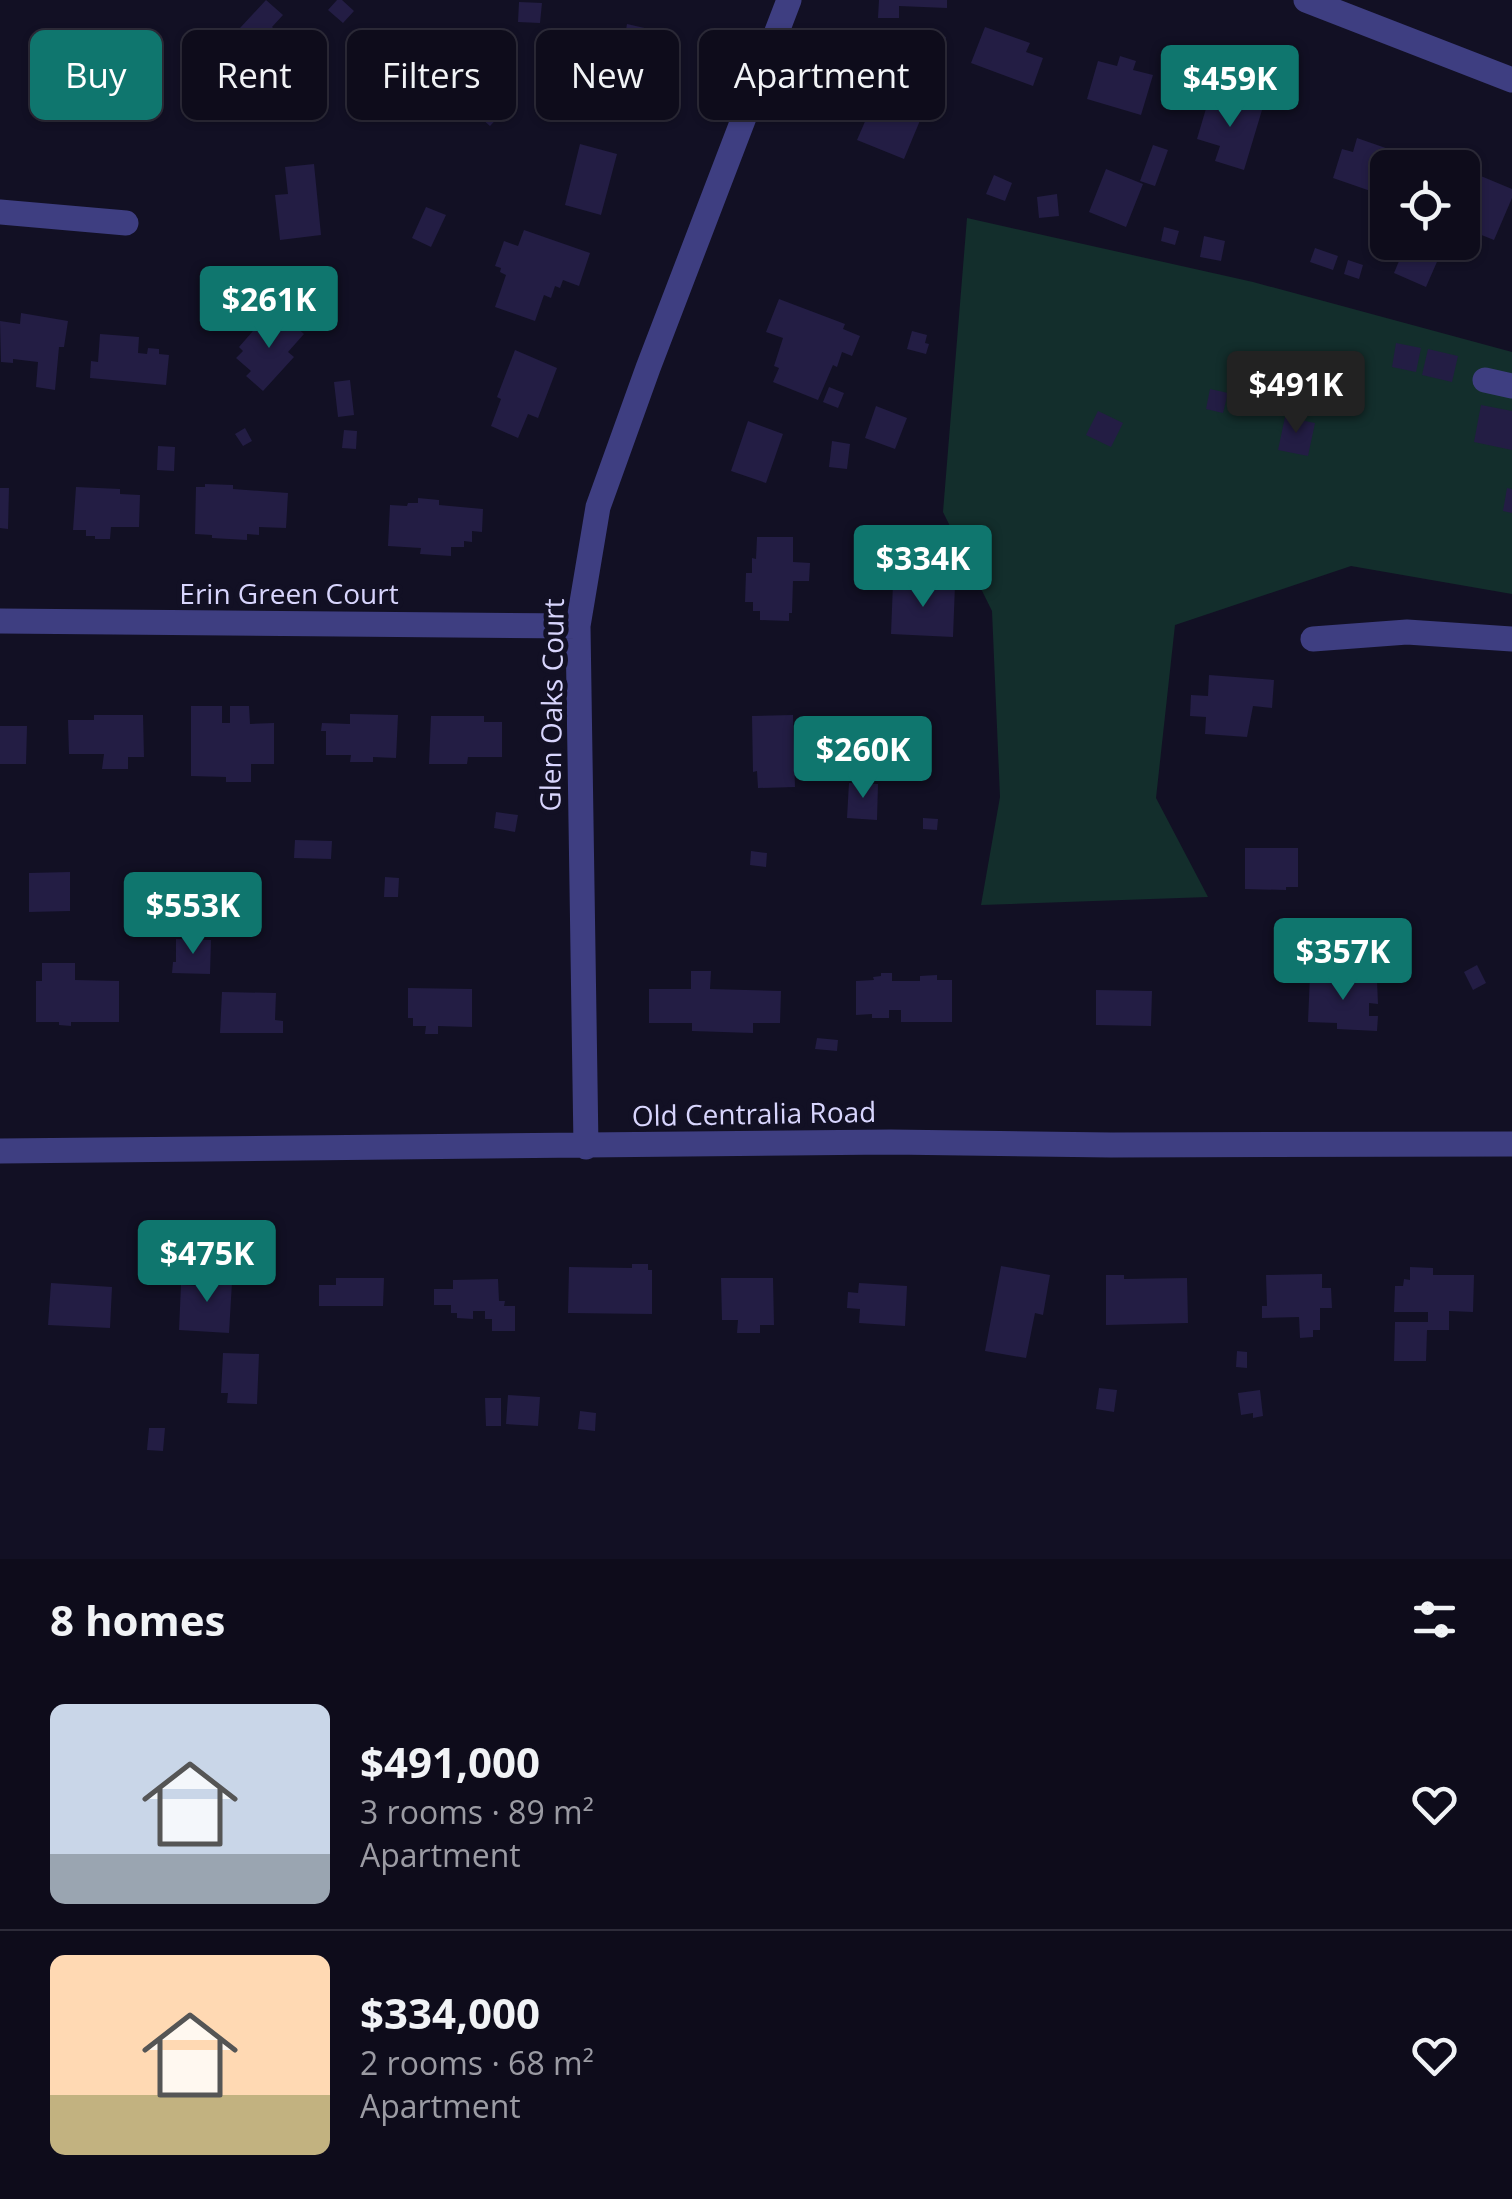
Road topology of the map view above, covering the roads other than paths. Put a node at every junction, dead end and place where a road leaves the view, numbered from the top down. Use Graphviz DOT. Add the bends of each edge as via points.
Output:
graph roads {
  1 [pos="790,0"];
  2 [pos="1306,0"];
  3 [pos="1512,80"];
  4 [pos="0,212"];
  5 [pos="126,223"];
  6 [pos="1485,380"];
  7 [pos="1512,386"];
  8 [pos="0,622"];
  9 [pos="578,626"];
  10 [pos="1512,638"];
  11 [pos="1313,640"];
  12 [pos="1510,1144"];
  13 [pos="586,1147"];
  14 [pos="0,1152"];
  1 -- 9 [label="street, Glen Oaks Court" via="598,507"];
  2 -- 3 [label="street"];
  4 -- 5 [label="street"];
  6 -- 7 [label="street"];
  8 -- 9 [label="street, Erin Green Court"];
  9 -- 13 [label="street, Glen Oaks Court"];
  10 -- 11 [label="street" via="1407,632"];
  12 -- 13 [label="street, Old Centralia Road"];
  13 -- 14 [label="street, Old Centralia Road"];
}
